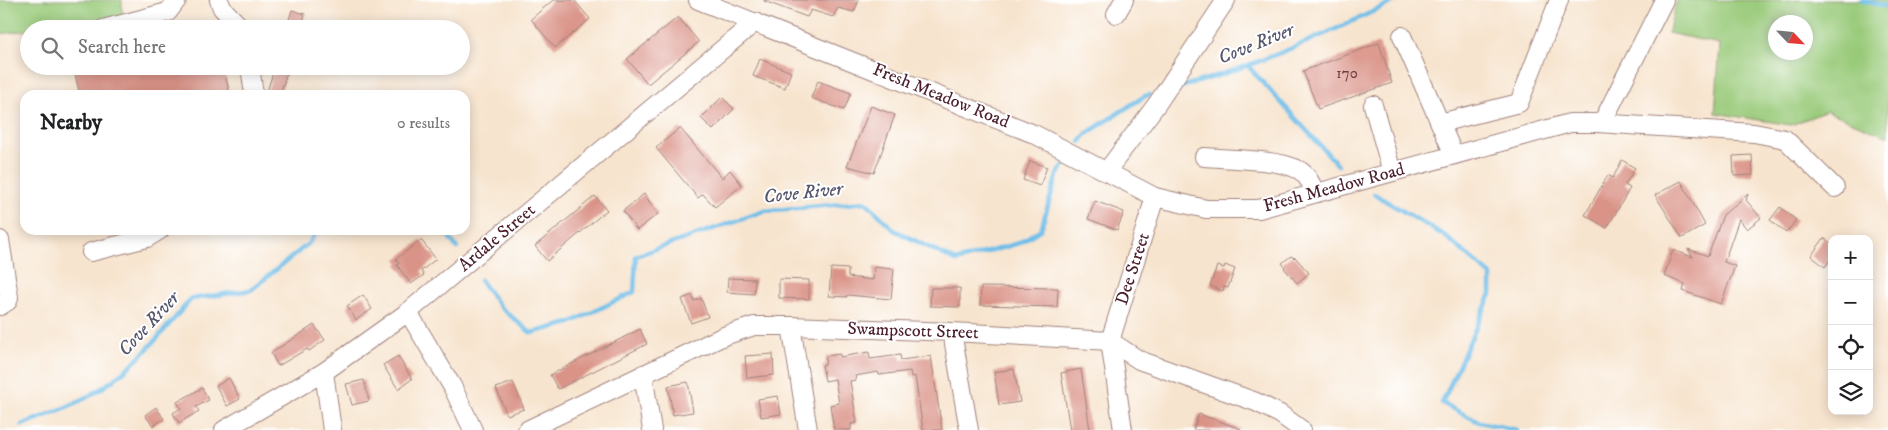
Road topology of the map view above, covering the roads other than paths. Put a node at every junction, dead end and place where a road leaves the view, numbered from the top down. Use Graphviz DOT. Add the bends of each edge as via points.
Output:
graph roads {
  1 [pos="177,0"];
  2 [pos="219,0"];
  3 [pos="1226,0"];
  4 [pos="1559,0"];
  5 [pos="1664,0"];
  6 [pos="703,1"];
  7 [pos="138,20"];
  8 [pos="233,20"];
  9 [pos="754,22"];
  10 [pos="1402,36"];
  11 [pos="251,75"];
  12 [pos="253,90"];
  13 [pos="1373,105"];
  14 [pos="1440,123"];
  15 [pos="1602,123"];
  16 [pos="1454,155"];
  17 [pos="1204,157"];
  18 [pos="1106,172"];
  19 [pos="1392,172"];
  20 [pos="1835,188"];
  21 [pos="1316,193"];
  22 [pos="1155,197"];
  23 [pos="152,235"];
  24 [pos="0,240"];
  25 [pos="91,252"];
  26 [pos="0,306"];
  27 [pos="408,312"];
  28 [pos="791,326"];
  29 [pos="952,332"];
  30 [pos="1110,341"];
  31 [pos="324,372"];
  32 [pos="643,374"];
  33 [pos="224,430"];
  34 [pos="332,430"];
  35 [pos="473,430"];
  36 [pos="527,430"];
  37 [pos="652,430"];
  38 [pos="808,430"];
  39 [pos="968,430"];
  40 [pos="1123,430"];
  41 [pos="1302,430"];
  1 -- 7 [label="street" via="168,12"];
  2 -- 8 [label="street"];
  3 -- 18 [label="street" via="1157,104"];
  4 -- 14 [label="street" via="1519,103"];
  5 -- 15 [label="street"];
  6 -- 9 [label="street, Fresh Meadow Road"];
  9 -- 18 [label="street, Fresh Meadow Road" via="1034,134"];
  9 -- 27 [label="street, Ardale Street"];
  10 -- 14 [label="street"];
  11 -- 12 [label="street"];
  13 -- 19 [label="street"];
  14 -- 16 [label="street"];
  15 -- 16 [label="street, Fresh Meadow Road" via="1570,123"];
  15 -- 20 [label="street, Fresh Meadow Road" via="1754,133 1785,139"];
  16 -- 19 [label="street, Fresh Meadow Road"];
  17 -- 21 [label="street" via="1298,169 1306,175"];
  18 -- 22 [label="street, Fresh Meadow Road"];
  19 -- 21 [label="street, Fresh Meadow Road"];
  21 -- 22 [label="street, Fresh Meadow Road" via="1259,209 1206,209"];
  22 -- 30 [label="street, Dee Street"];
  23 -- 25 [label="street"];
  24 -- 26 [label="street" via="9,297"];
  27 -- 31 [label="street, Ardale Street"];
  27 -- 35 [label="street" via="452,386"];
  28 -- 29 [label="street, Swampscott Street"];
  28 -- 32 [label="street, Swampscott Street" via="754,326 724,336"];
  28 -- 38 [label="street"];
  29 -- 30 [label="street, Swampscott Street"];
  29 -- 39 [label="street"];
  30 -- 40 [label="street"];
  30 -- 41 [label="street, Swampscott Street" via="1140,360 1256,402"];
  31 -- 33 [label="street, Ardale Street"];
  31 -- 34 [label="street"];
  32 -- 36 [label="street, Swampscott Street"];
  32 -- 37 [label="street"];
}
